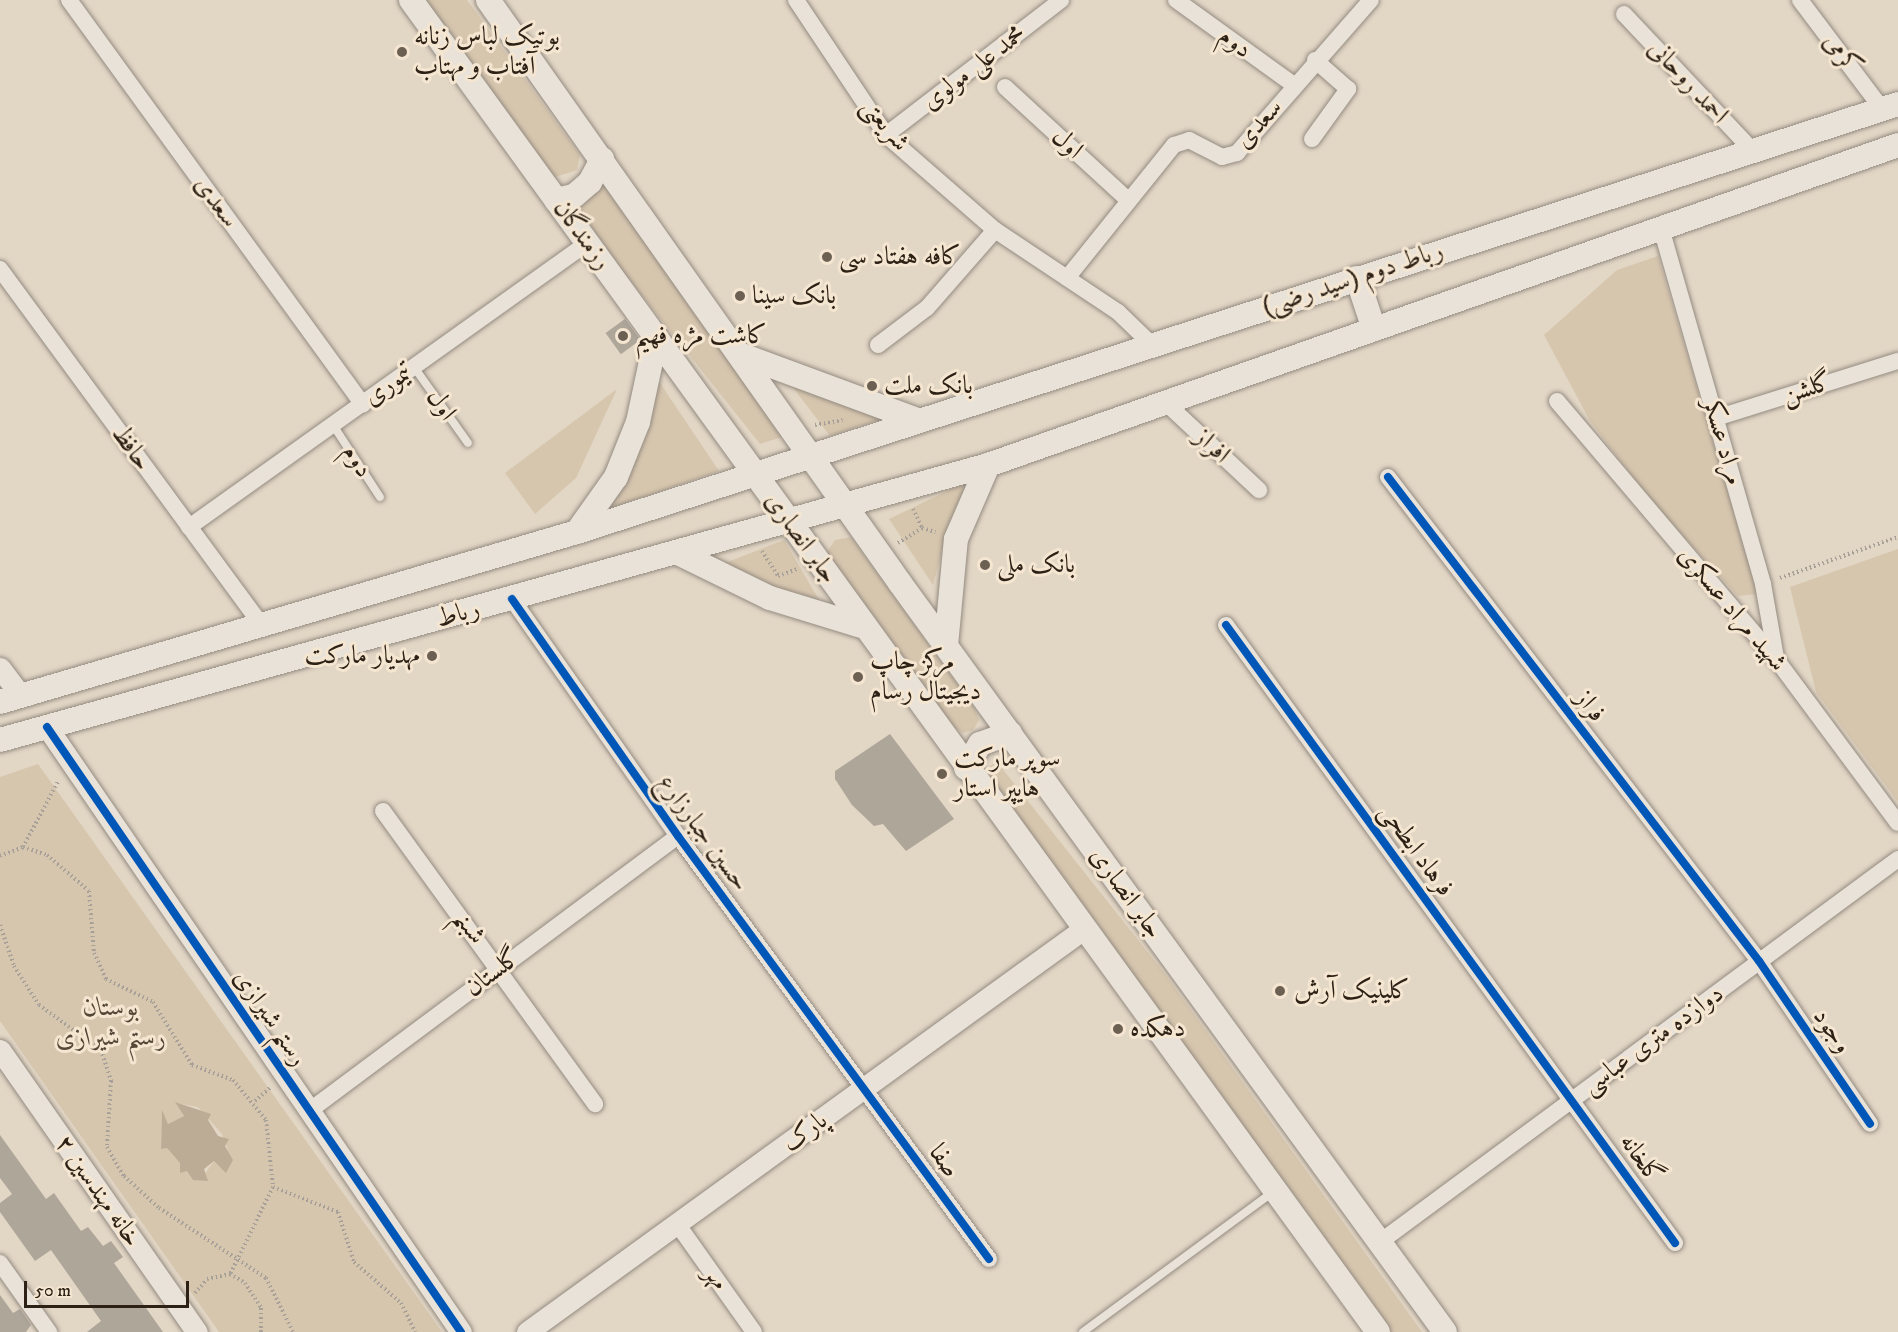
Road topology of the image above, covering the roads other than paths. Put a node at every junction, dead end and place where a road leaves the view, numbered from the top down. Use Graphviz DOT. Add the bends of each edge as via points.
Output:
graph roads {
  1 [pos="69,0"];
  2 [pos="411,0"];
  3 [pos="488,0"];
  4 [pos="796,0"];
  5 [pos="1061,0"];
  6 [pos="1176,0"];
  7 [pos="1371,0"];
  8 [pos="1800,0"];
  9 [pos="1624,14"];
  10 [pos="1315,60"];
  11 [pos="1294,86"];
  12 [pos="1005,87"];
  13 [pos="1890,107"];
  14 [pos="886,135"];
  15 [pos="1311,139"];
  16 [pos="1898,145"];
  17 [pos="1753,151"];
  18 [pos="602,159"];
  19 [pos="556,200"];
  20 [pos="1129,201"];
  21 [pos="1661,228"];
  22 [pos="996,230"];
  23 [pos="587,243"];
  24 [pos="0,269"];
  25 [pos="1067,278"];
  26 [pos="1357,278"];
  27 [pos="1374,329"];
  28 [pos="656,338"];
  29 [pos="1151,344"];
  30 [pos="878,345"];
  31 [pos="739,354"];
  32 [pos="1898,361"];
  33 [pos="414,367"];
  34 [pos="1557,401"];
  35 [pos="1165,402"];
  36 [pos="363,404"];
  37 [pos="1716,418"];
  38 [pos="915,419"];
  39 [pos="333,425"];
  40 [pos="468,443"];
  41 [pos="809,453"];
  42 [pos="988,465"];
  43 [pos="753,471"];
  44 [pos="1388,477"];
  45 [pos="1259,490"];
  46 [pos="380,497"];
  47 [pos="846,506"];
  48 [pos="789,521"];
  49 [pos="189,527"];
  50 [pos="577,532"];
  51 [pos="680,555"];
  52 [pos="512,599"];
  53 [pos="1226,625"];
  54 [pos="262,626"];
  55 [pos="865,627"];
  56 [pos="946,646"];
  57 [pos="1776,659"];
  58 [pos="0,668"];
  59 [pos="10,699"];
  60 [pos="47,726"];
  61 [pos="1010,733"];
  62 [pos="0,740"];
  63 [pos="966,768"];
  64 [pos="383,811"];
  65 [pos="1898,823"];
  66 [pos="678,836"];
  67 [pos="1898,859"];
  68 [pos="1082,930"];
  69 [pos="1759,962"];
  70 [pos="500,969"];
  71 [pos="0,1050"];
  72 [pos="865,1088"];
  73 [pos="1572,1100"];
  74 [pos="595,1104"];
  75 [pos="309,1111"];
  76 [pos="1870,1124"];
  77 [pos="1274,1190"];
  78 [pos="678,1225"];
  79 [pos="1380,1242"];
  80 [pos="1675,1244"];
  81 [pos="988,1259"];
  82 [pos="0,1263"];
  83 [pos="49,1332"];
  84 [pos="197,1332"];
  85 [pos="461,1332"];
  86 [pos="527,1332"];
  87 [pos="754,1332"];
  88 [pos="1083,1332"];
  89 [pos="1378,1332"];
  90 [pos="1445,1332"];
  1 -- 36 [label="street, سعدی"];
  2 -- 19 [label="main road, رزمندگان"];
  3 -- 18 [label="main road"];
  4 -- 14 [label="street, شریعتی"];
  5 -- 14 [label="street, محمد علی مولوی"];
  6 -- 11 [label="street, دوم"];
  7 -- 10 [label="street, سعدی"];
  8 -- 13 [label="street, کرمی"];
  9 -- 17 [label="street, احمد روحانی"];
  10 -- 11 [label="street, سعدی"];
  10 -- 15 [label="street" via="1348,89"];
  11 -- 20 [label="street, سعدی" via="1237,153 1222,157 1189,140 1173,146"];
  12 -- 20 [label="street, اول"];
  13 -- 17 [label="main road, رباط دوم (سید رضی)"];
  14 -- 22 [label="street, شریعتی"];
  16 -- 21 [label="main road, رباط دوم (سید رضی)"];
  17 -- 26 [label="main road, رباط دوم (سید رضی)"];
  18 -- 19 [label="main road" via="590,182 574,196"];
  18 -- 31 [label="main road"];
  19 -- 23 [label="main road, رزمندگان"];
  20 -- 25 [label="street, سعدی"];
  21 -- 27 [label="main road, رباط دوم (سید رضی)"];
  21 -- 37 [label="street, مراد عسکر"];
  22 -- 25 [label="street, شریعتی"];
  22 -- 30 [label="street" via="927,308"];
  23 -- 28 [label="main road, رزمندگان"];
  23 -- 33 [label="street, تیموری"];
  24 -- 49 [label="street, حافظ"];
  25 -- 29 [label="street, شریعتی" via="1118,312"];
  26 -- 27 [label="main road"];
  26 -- 29 [label="main road, رباط دوم (سید رضی)"];
  27 -- 35 [label="main road, رباط دوم (سید رضی)"];
  28 -- 43 [label="main road, رزمندگان"];
  28 -- 50 [label="main road" via="638,422 616,477"];
  29 -- 38 [label="main road, رباط دوم (سید رضی)"];
  31 -- 38 [label="main road"];
  31 -- 41 [label="main road"];
  32 -- 37 [label="street, گلشن"];
  33 -- 36 [label="street, تیموری"];
  33 -- 40 [label="lane, اول"];
  34 -- 57 [label="street, شهید مراد عسکری"];
  35 -- 42 [label="main road, رباط دوم (سید رضی)"];
  35 -- 45 [label="street, افراز"];
  36 -- 39 [label="street, تیموری"];
  37 -- 57 [label="street, مراد عسکر" via="1763,584"];
  38 -- 41 [label="main road, رباط دوم (سید رضی)"];
  39 -- 46 [label="lane, دوم"];
  39 -- 49 [label="street, تیموری"];
  41 -- 43 [label="main road, رباط"];
  41 -- 47 [label="main road, جابر انصاری"];
  42 -- 47 [label="main road, رباط دوم (سید رضی)"];
  42 -- 56 [label="main road" via="956,539"];
  43 -- 48 [label="main road, جابر انصاری"];
  43 -- 50 [label="main road, رباط"];
  44 -- 69 [label="street, فراز"];
  47 -- 48 [label="main road, رباط"];
  47 -- 56 [label="main road, جابر انصاری"];
  48 -- 51 [label="main road, رباط"];
  48 -- 55 [label="main road, جابر انصاری"];
  49 -- 54 [label="street, حافظ"];
  50 -- 54 [label="main road, رباط"];
  51 -- 52 [label="main road, رباط"];
  51 -- 55 [label="main road" via="770,598"];
  52 -- 60 [label="main road, رباط"];
  52 -- 66 [label="street, حسین جبارزارع"];
  53 -- 73 [label="street, فرهاد ابطحی"];
  54 -- 59 [label="main road, رباط"];
  55 -- 63 [label="main road, جابر انصاری"];
  56 -- 61 [label="main road, جابر انصاری"];
  57 -- 65 [label="street, شهید مراد عسکری"];
  58 -- 59 [label="street"];
  60 -- 62 [label="main road, رباط"];
  60 -- 75 [label="street, رستم شیرازی"];
  61 -- 63 [label="main road" via="980,744"];
  61 -- 79 [label="main road, جابر انصاری"];
  63 -- 68 [label="main road, جابر انصاری"];
  64 -- 70 [label="street, شبنم"];
  66 -- 70 [label="street, گلستان"];
  66 -- 72 [label="street, حسین جبارزارع"];
  67 -- 69 [label="street, دوازده متری عباسی"];
  68 -- 72 [label="street, پارک"];
  68 -- 77 [label="main road, جابر انصاری"];
  69 -- 73 [label="street, دوازده متری عباسی"];
  69 -- 76 [label="street, وجود"];
  70 -- 74 [label="street, شبنم"];
  70 -- 75 [label="street, گلستان"];
  71 -- 84 [label="street, خانه مهندسین ۲"];
  72 -- 78 [label="street, پارک"];
  72 -- 81 [label="street, صفا"];
  73 -- 79 [label="street, دوازده متری عباسی"];
  73 -- 80 [label="street, گلخانه"];
  75 -- 85 [label="street, رستم شیرازی"];
  77 -- 88 [label="lane"];
  77 -- 89 [label="main road, جابر انصاری"];
  78 -- 86 [label="street, پارک"];
  78 -- 87 [label="street, مهر"];
  79 -- 90 [label="main road, جابر انصاری"];
  82 -- 83 [label="street"];
}
